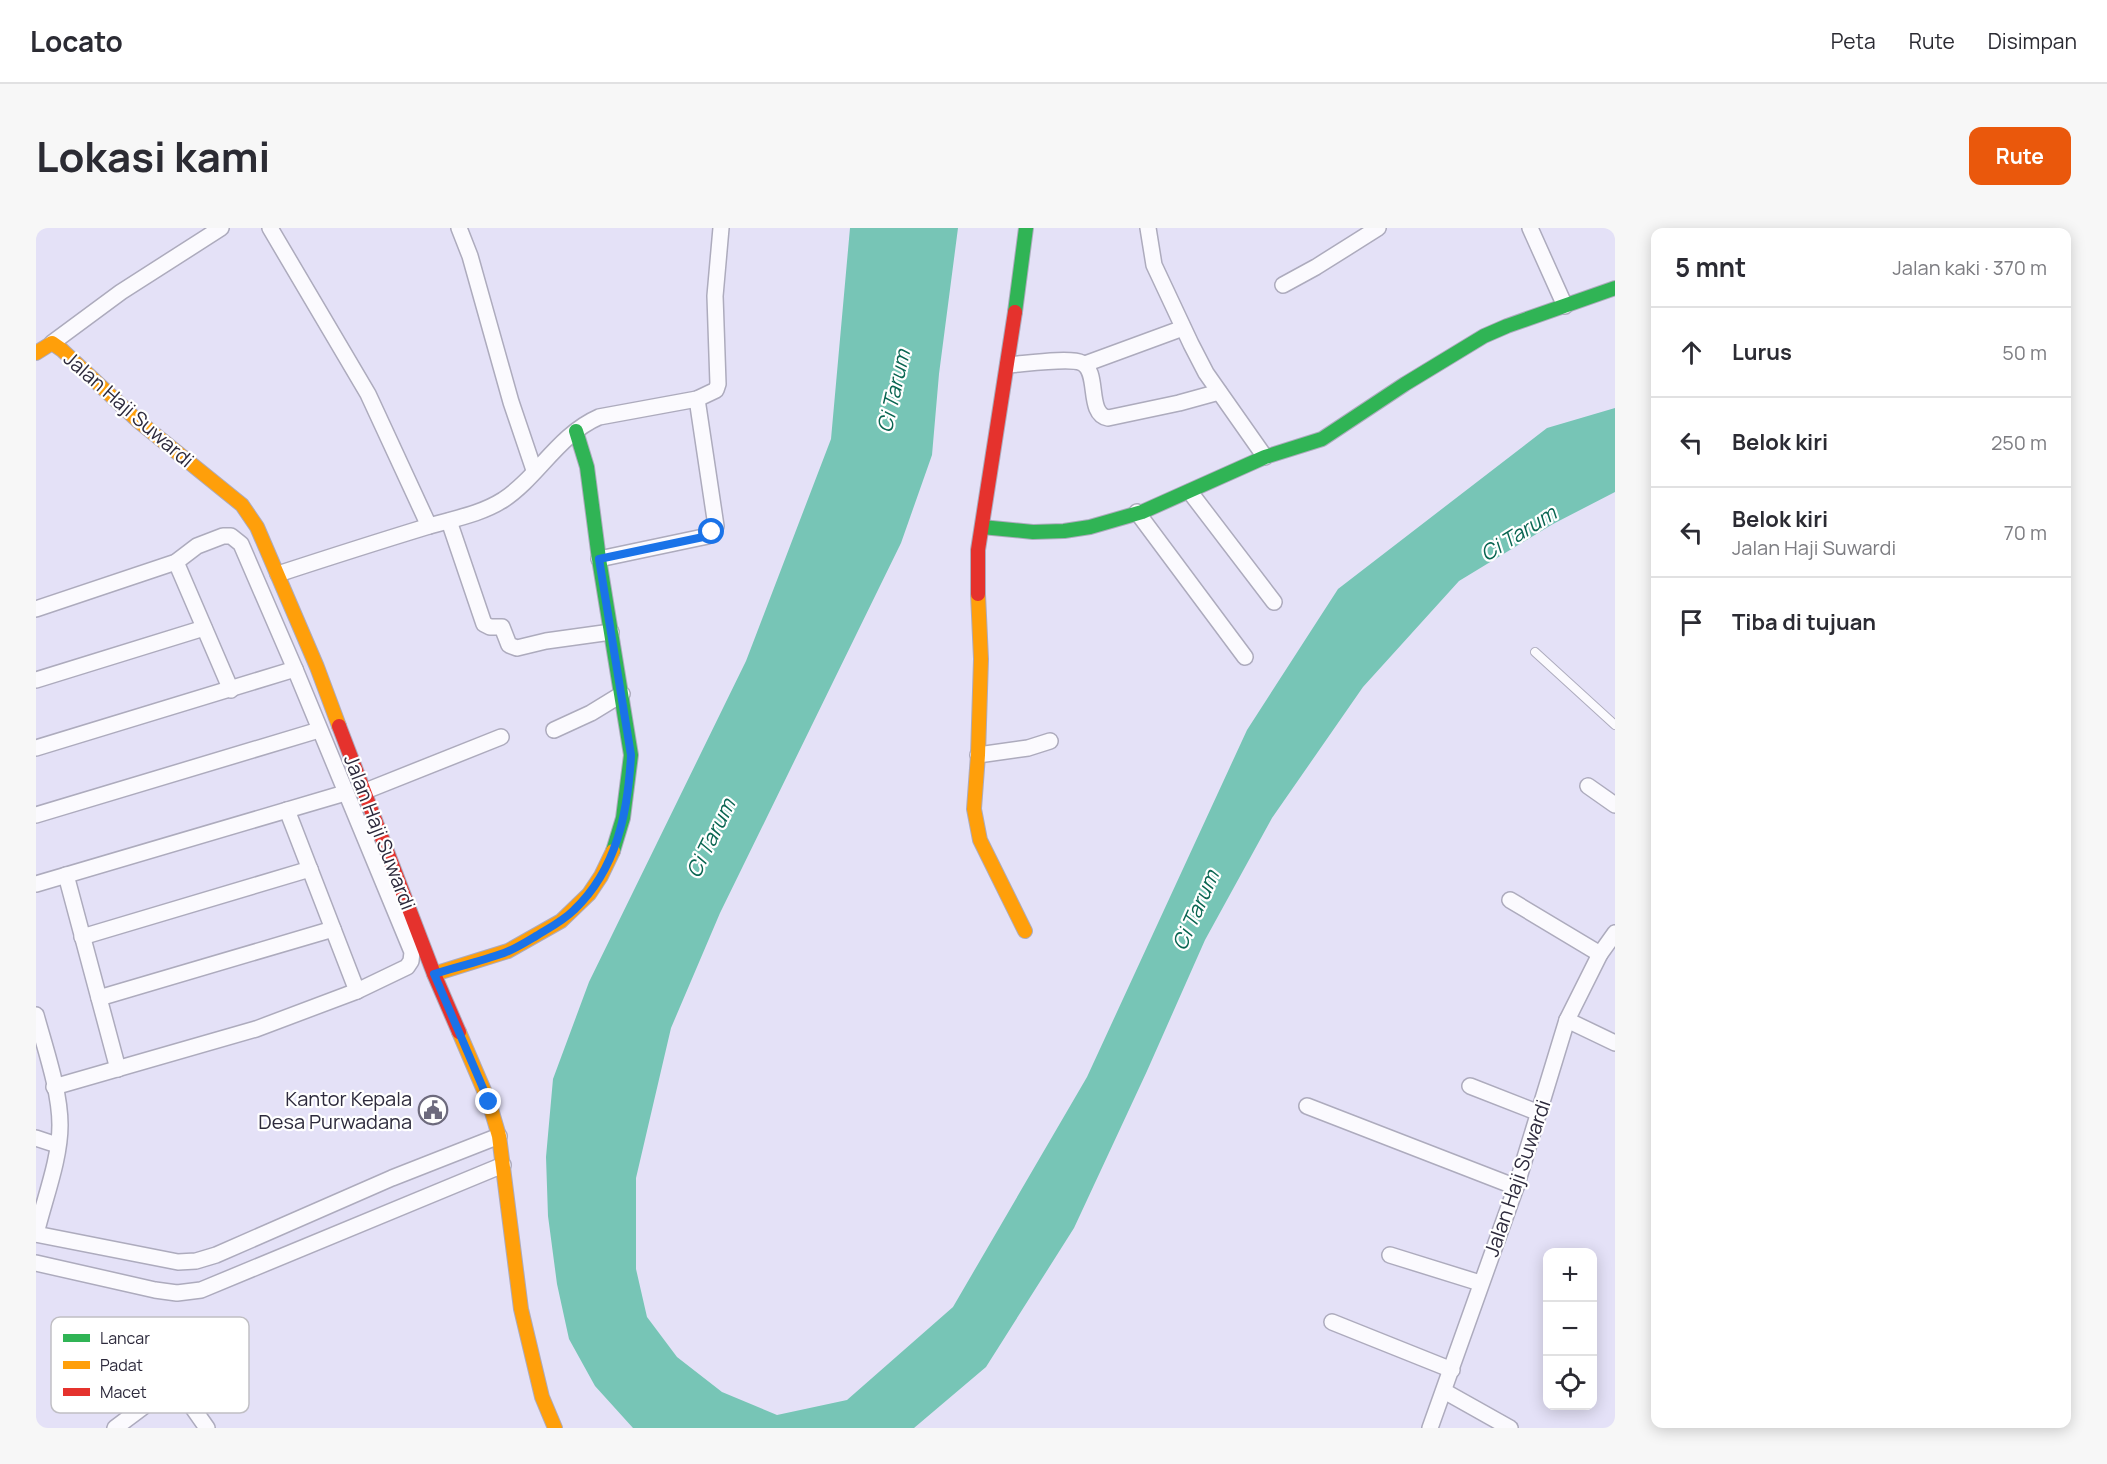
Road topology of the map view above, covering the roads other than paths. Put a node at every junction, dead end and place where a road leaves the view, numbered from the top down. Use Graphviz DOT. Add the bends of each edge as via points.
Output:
graph roads {
  1 [pos="221,228"];
  2 [pos="270,228"];
  3 [pos="459,228"];
  4 [pos="721,228"];
  5 [pos="1026,228"];
  6 [pos="1148,228"];
  7 [pos="1378,228"];
  8 [pos="1530,228"];
  9 [pos="1283,285"];
  10 [pos="1615,288"];
  11 [pos="1565,306"];
  12 [pos="1183,328"];
  13 [pos="52,343"];
  14 [pos="36,353"];
  15 [pos="1085,364"];
  16 [pos="1008,365"];
  17 [pos="1219,392"];
  18 [pos="697,399"];
  19 [pos="576,430"];
  20 [pos="1265,457"];
  21 [pos="534,470"];
  22 [pos="1190,492"];
  23 [pos="1137,512"];
  24 [pos="449,521"];
  25 [pos="429,526"];
  26 [pos="982,527"];
  27 [pos="599,559"];
  28 [pos="176,562"];
  29 [pos="278,574"];
  30 [pos="1274,602"];
  31 [pos="36,609"];
  32 [pos="204,628"];
  33 [pos="611,632"];
  34 [pos="1535,652"];
  35 [pos="1245,657"];
  36 [pos="295,669"];
  37 [pos="36,680"];
  38 [pos="231,690"];
  39 [pos="622,694"];
  40 [pos="1615,725"];
  41 [pos="319,729"];
  42 [pos="554,730"];
  43 [pos="501,737"];
  44 [pos="1050,741"];
  45 [pos="36,748"];
  46 [pos="978,755"];
  47 [pos="1588,786"];
  48 [pos="363,792"];
  49 [pos="345,793"];
  50 [pos="1615,805"];
  51 [pos="287,810"];
  52 [pos="36,815"];
  53 [pos="310,869"];
  54 [pos="66,875"];
  55 [pos="36,884"];
  56 [pos="1510,900"];
  57 [pos="333,929"];
  58 [pos="1024,931"];
  59 [pos="1615,933"];
  60 [pos="82,937"];
  61 [pos="1600,954"];
  62 [pos="434,974"];
  63 [pos="357,991"];
  64 [pos="99,998"];
  65 [pos="36,1015"];
  66 [pos="1567,1020"];
  67 [pos="1615,1043"];
  68 [pos="42,1067"];
  69 [pos="118,1069"];
  70 [pos="1470,1086"];
  71 [pos="54,1087"];
  72 [pos="1307,1106"];
  73 [pos="1539,1113"];
  74 [pos="499,1136"];
  75 [pos="36,1138"];
  76 [pos="57,1145"];
  77 [pos="503,1165"];
  78 [pos="1516,1187"];
  79 [pos="36,1234"];
  80 [pos="1390,1255"];
  81 [pos="36,1263"];
  82 [pos="1480,1283"];
  83 [pos="1332,1322"];
  84 [pos="1452,1370"];
  85 [pos="1444,1391"];
  86 [pos="135,1413"];
  87 [pos="196,1413"];
  88 [pos="115,1428"];
  89 [pos="207,1428"];
  90 [pos="555,1428"];
  91 [pos="1430,1428"];
  92 [pos="1510,1428"];
  1 -- 13 [label="street" via="121,292"];
  2 -- 25 [label="street" via="368,394"];
  3 -- 21 [label="street"];
  4 -- 18 [label="street" via="716,296 718,384 716,390"];
  5 -- 16 [label="street"];
  6 -- 12 [label="street" via="1154,266"];
  7 -- 9 [label="street"];
  8 -- 11 [label="street"];
  10 -- 11 [label="street"];
  11 -- 20 [label="street" via="1484,336 1322,440"];
  12 -- 15 [label="street"];
  12 -- 17 [label="street"];
  13 -- 14 [label="street, Jalan Haji Suwardi"];
  13 -- 29 [label="street, Jalan Haji Suwardi" via="137,420 242,506 257,526"];
  15 -- 16 [label="street" via="1065,361"];
  15 -- 17 [label="street" via="1097,410 1108,418"];
  16 -- 26 [label="street"];
  17 -- 20 [label="street"];
  18 -- 19 [label="street" via="598,417"];
  18 -- 27 [label="street" via="716,526 708,536"];
  19 -- 21 [label="street"];
  19 -- 27 [label="street" via="587,467"];
  20 -- 22 [label="street"];
  21 -- 24 [label="street" via="503,500"];
  22 -- 23 [label="street"];
  22 -- 30 [label="street"];
  23 -- 26 [label="street" via="1063,531"];
  23 -- 35 [label="street"];
  24 -- 25 [label="street"];
  24 -- 33 [label="street" via="484,624 502,627 509,645 517,648"];
  25 -- 29 [label="street"];
  26 -- 46 [label="street" via="977,579 981,659"];
  27 -- 33 [label="street"];
  28 -- 31 [label="street"];
  28 -- 32 [label="street"];
  28 -- 36 [label="street" via="197,546 223,536 237,540"];
  29 -- 48 [label="street, Jalan Haji Suwardi"];
  32 -- 37 [label="street"];
  32 -- 38 [label="street"];
  33 -- 39 [label="street"];
  34 -- 40 [label="lane"];
  36 -- 38 [label="street"];
  36 -- 41 [label="street"];
  38 -- 45 [label="street"];
  39 -- 42 [label="street"];
  39 -- 62 [label="street" via="631,755 629,788 624,821 609,861 593,888 574,911 506,952"];
  41 -- 49 [label="street"];
  41 -- 52 [label="street"];
  43 -- 48 [label="street"];
  44 -- 46 [label="street"];
  46 -- 58 [label="street" via="976,827"];
  47 -- 50 [label="street"];
  48 -- 62 [label="street, Jalan Haji Suwardi"];
  49 -- 51 [label="street"];
  49 -- 63 [label="street" via="412,952 411,961 402,971"];
  51 -- 53 [label="street"];
  51 -- 54 [label="street"];
  53 -- 57 [label="street"];
  53 -- 60 [label="street"];
  54 -- 55 [label="street"];
  54 -- 60 [label="street"];
  56 -- 61 [label="street"];
  57 -- 63 [label="street"];
  57 -- 64 [label="street"];
  59 -- 61 [label="street, Jalan Haji Suwardi"];
  60 -- 64 [label="street"];
  61 -- 66 [label="street, Jalan Haji Suwardi"];
  62 -- 74 [label="street, Jalan Haji Suwardi" via="480,1076"];
  63 -- 69 [label="street" via="256,1029"];
  64 -- 69 [label="street"];
  65 -- 68 [label="street"];
  66 -- 67 [label="street"];
  66 -- 73 [label="street, Jalan Haji Suwardi"];
  68 -- 71 [label="street"];
  69 -- 71 [label="street"];
  70 -- 73 [label="street"];
  71 -- 76 [label="street" via="60,1125"];
  72 -- 78 [label="street"];
  73 -- 78 [label="street, Jalan Haji Suwardi"];
  74 -- 77 [label="street, Jalan Haji Suwardi"];
  74 -- 79 [label="street" via="196,1261 178,1262"];
  75 -- 76 [label="street"];
  76 -- 79 [label="street"];
  77 -- 81 [label="street" via="201,1290 166,1292"];
  77 -- 90 [label="street, Jalan Haji Suwardi" via="520,1309 542,1397"];
  78 -- 82 [label="street, Jalan Haji Suwardi"];
  80 -- 82 [label="street"];
  82 -- 84 [label="street, Jalan Haji Suwardi"];
  83 -- 84 [label="street"];
  84 -- 85 [label="street, Jalan Haji Suwardi"];
  85 -- 91 [label="street, Jalan Haji Suwardi"];
  85 -- 92 [label="street"];
  86 -- 88 [label="street"];
  87 -- 89 [label="street"];
}
